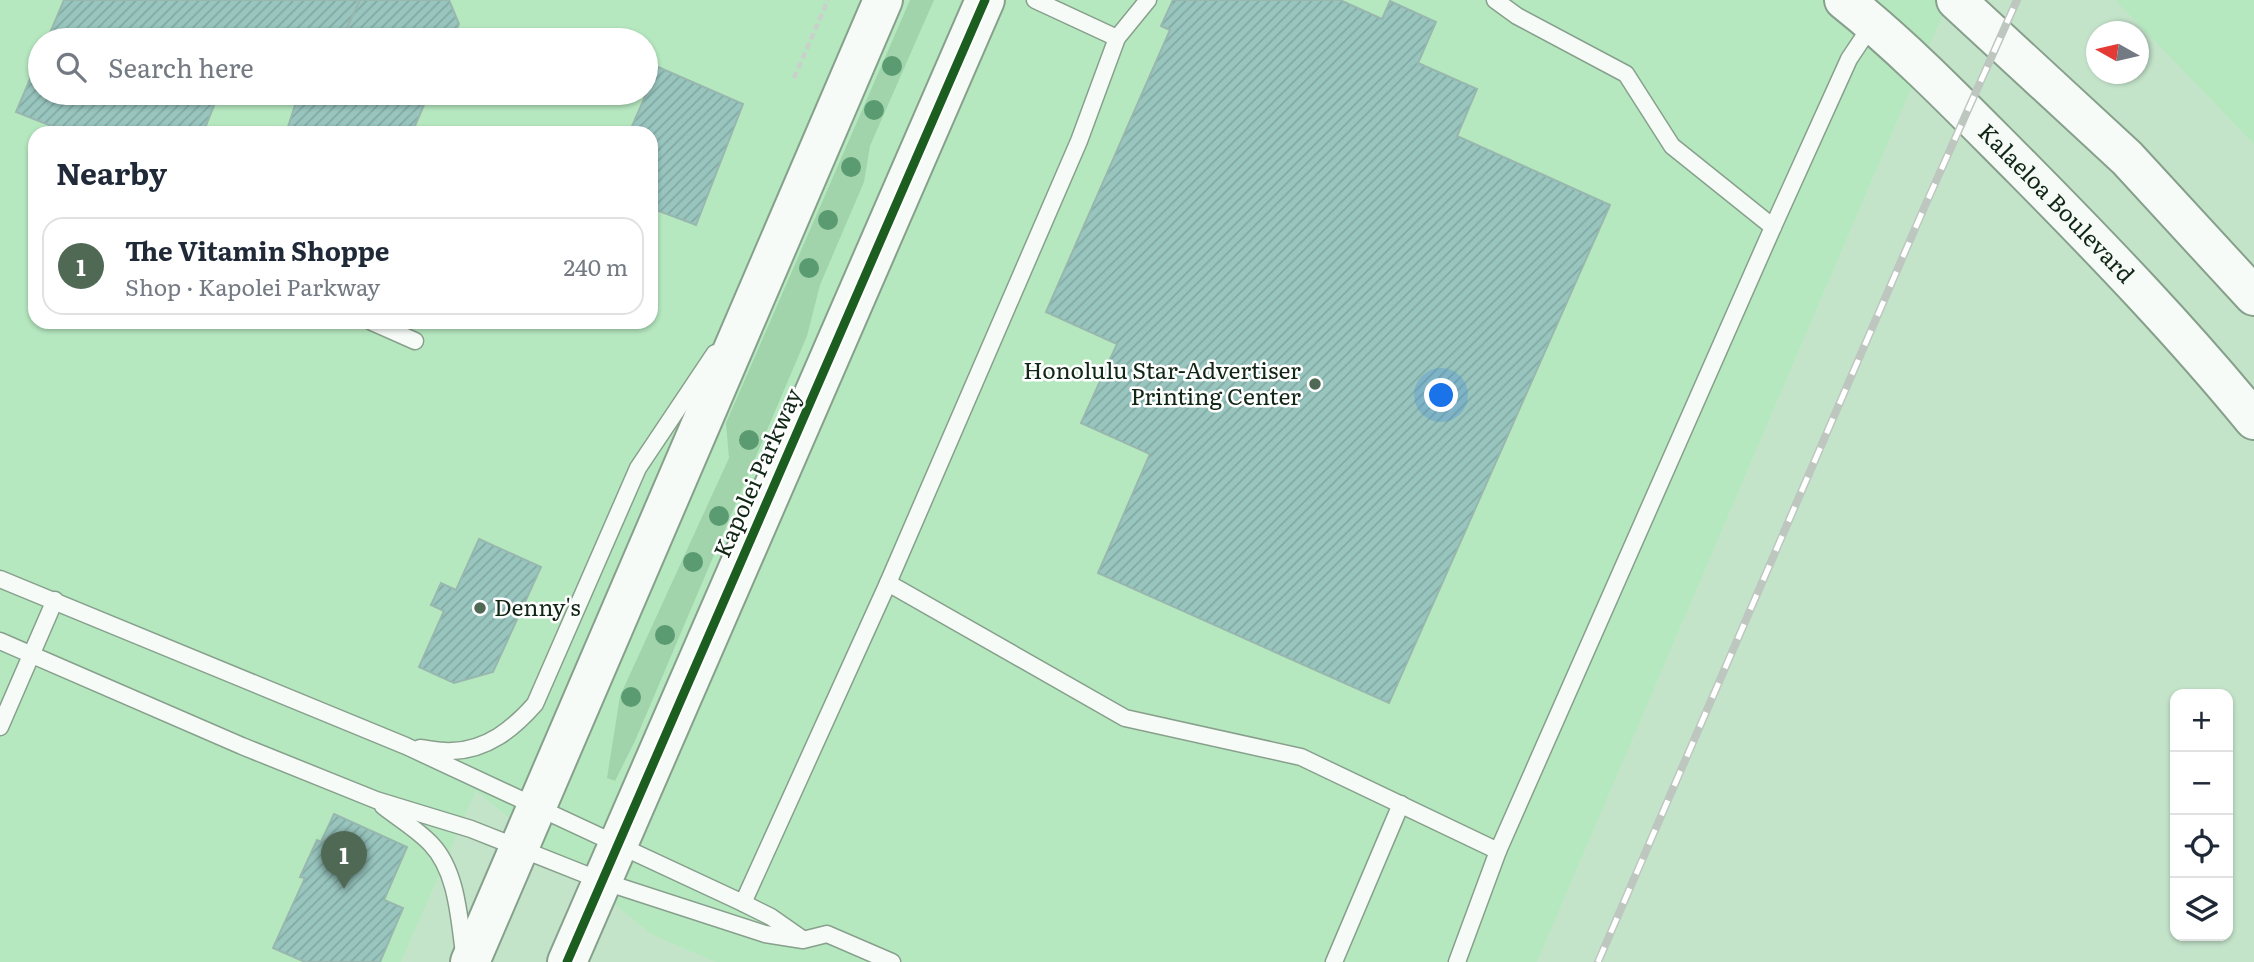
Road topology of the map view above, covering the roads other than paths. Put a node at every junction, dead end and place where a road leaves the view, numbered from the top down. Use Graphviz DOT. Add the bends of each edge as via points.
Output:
graph roads {
  1 [pos="883,0"];
  2 [pos="985,0"];
  3 [pos="1035,0"];
  4 [pos="1148,0"];
  5 [pos="1495,0"];
  6 [pos="1956,0"];
  7 [pos="1859,12"];
  8 [pos="1117,38"];
  9 [pos="1773,227"];
  10 [pos="759,287"];
  11 [pos="2254,296"];
  12 [pos="388,329"];
  13 [pos="415,341"];
  14 [pos="2254,420"];
  15 [pos="0,579"];
  16 [pos="888,583"];
  17 [pos="55,600"];
  18 [pos="0,641"];
  19 [pos="32,654"];
  20 [pos="0,727"];
  21 [pos="406,746"];
  22 [pos="376,800"];
  23 [pos="1401,804"];
  24 [pos="536,806"];
  25 [pos="617,844"];
  26 [pos="518,849"];
  27 [pos="1498,851"];
  28 [pos="602,881"];
  29 [pos="743,903"];
  30 [pos="803,940"];
  31 [pos="468,962"];
  32 [pos="567,962"];
  33 [pos="892,962"];
  34 [pos="1334,962"];
  35 [pos="1457,962"];
  1 -- 10 [label="street"];
  2 -- 25 [label="street, Kapolei Parkway"];
  3 -- 8 [label="lane"];
  4 -- 8 [label="lane"];
  5 -- 9 [label="lane" via="1626,74 1672,146"];
  6 -- 11 [label="street" via="2127,158"];
  7 -- 9 [label="lane" via="1849,59"];
  7 -- 14 [label="street, Kalaeloa Boulevard" via="2095,242"];
  8 -- 16 [label="lane" via="1079,141"];
  9 -- 27 [label="lane"];
  10 -- 21 [label="lane" via="638,468 535,704 515,726 480,746 452,751"];
  10 -- 24 [label="street"];
  12 -- 13 [label="lane"];
  15 -- 17 [label="lane"];
  16 -- 23 [label="lane" via="1125,718 1301,757"];
  16 -- 29 [label="lane"];
  17 -- 19 [label="lane"];
  17 -- 21 [label="lane"];
  18 -- 19 [label="lane"];
  19 -- 20 [label="lane"];
  19 -- 22 [label="lane"];
  21 -- 24 [label="lane"];
  22 -- 26 [label="lane" via="471,829"];
  22 -- 31 [label="lane" via="431,844 446,866"];
  23 -- 27 [label="lane"];
  23 -- 34 [label="lane"];
  24 -- 25 [label="lane"];
  24 -- 26 [label="street"];
  25 -- 28 [label="street, Kapolei Parkway"];
  25 -- 29 [label="lane"];
  26 -- 28 [label="lane"];
  26 -- 31 [label="street"];
  27 -- 35 [label="lane"];
  28 -- 30 [label="lane" via="765,934"];
  28 -- 32 [label="street, Kapolei Parkway"];
  29 -- 30 [label="lane" via="771,916"];
  30 -- 33 [label="lane" via="827,934"];
}
